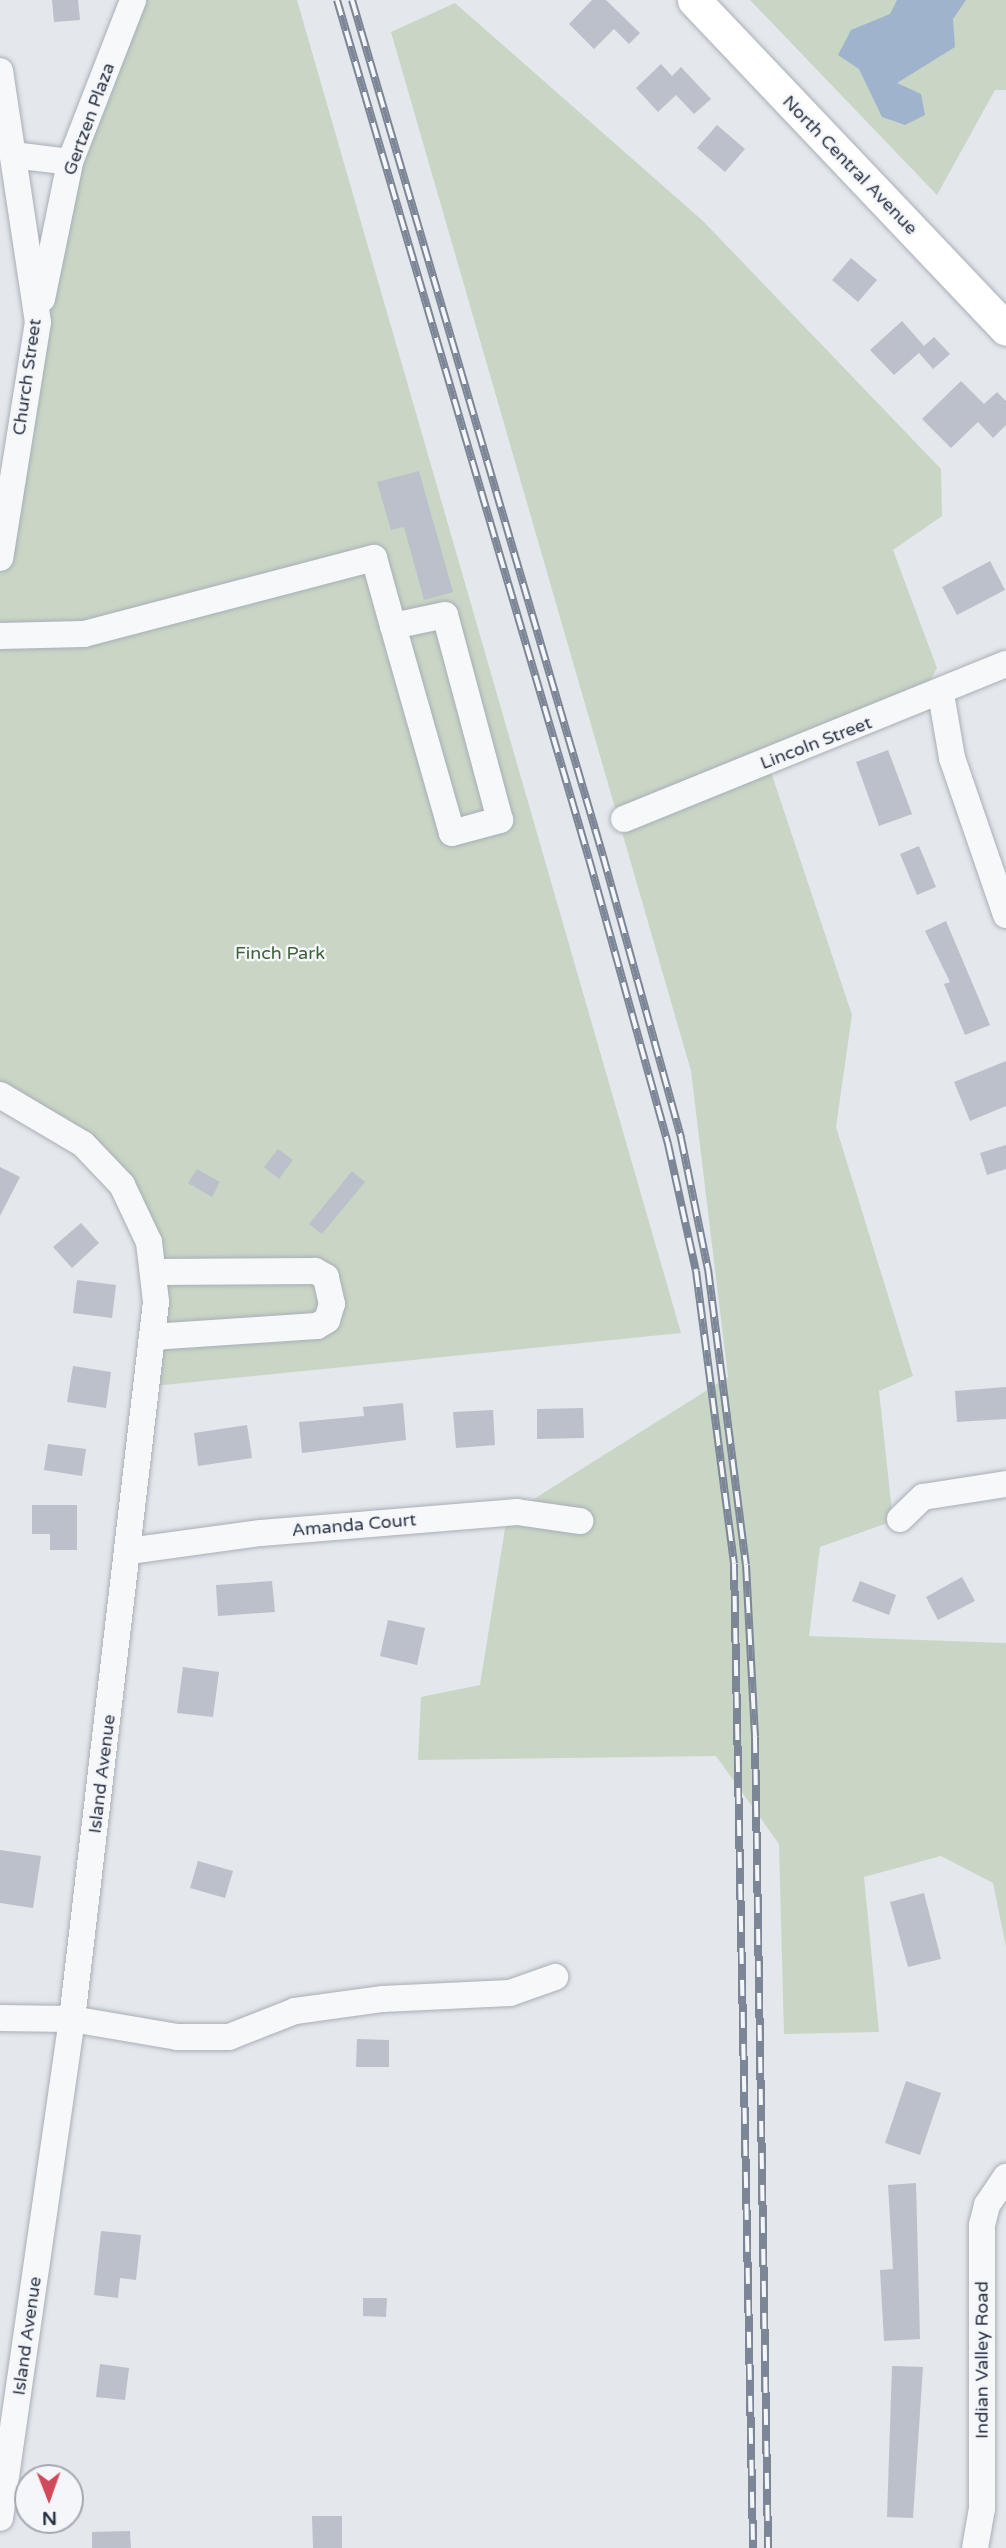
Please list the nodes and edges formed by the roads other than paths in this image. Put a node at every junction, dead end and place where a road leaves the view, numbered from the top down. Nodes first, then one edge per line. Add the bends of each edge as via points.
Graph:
1 (133, 0) edge
2 (694, 0) edge
3 (0, 71) edge
4 (13, 155) junction
5 (70, 162) junction
6 (38, 322) junction
7 (1006, 330) edge
8 (0, 558) edge
9 (393, 626) junction
10 (0, 636) edge
11 (1006, 664) edge
12 (941, 694) junction
13 (624, 819) dead end
14 (1006, 915) edge
15 (0, 1095) edge
16 (154, 1272) junction
17 (152, 1337) junction
18 (1006, 1484) edge
19 (900, 1519) dead end
20 (580, 1521) dead end
21 (129, 1551) junction
22 (555, 1976) dead end
23 (0, 2018) edge
24 (72, 2019) junction
25 (1006, 2178) edge
26 (11, 2371) edge
27 (0, 2518) edge
28 (975, 2548) edge

1 - 5 street, Gertzen Plaza
2 - 7 main road, North Central Avenue
3 - 4 street, Church Street
4 - 5 street
4 - 6 street, Church Street
5 - 6 street, Gertzen Plaza
6 - 8 street, Church Street
9 - 9 street via 452,833 500,820 445,615
9 - 10 street via 374,558 84,634
11 - 12 street, Lincoln Street
12 - 13 street, Lincoln Street
12 - 14 street via 952,758
15 - 16 street, Island Avenue via 59,1128 103,1162 137,1211
16 - 17 street, Island Avenue
16 - 17 street via 315,1271 326,1278 332,1304 327,1320 317,1326
17 - 21 street, Island Avenue
18 - 19 street via 923,1497
20 - 21 street, Amanda Court via 517,1512 261,1534
21 - 24 street, Island Avenue
22 - 24 street via 510,1993 383,1999 295,2011 229,2038 177,2037
23 - 24 street
24 - 26 street, Island Avenue
25 - 28 street, Indian Valley Road via 987,2206 982,2225 982,2509
26 - 27 street, Island Avenue

